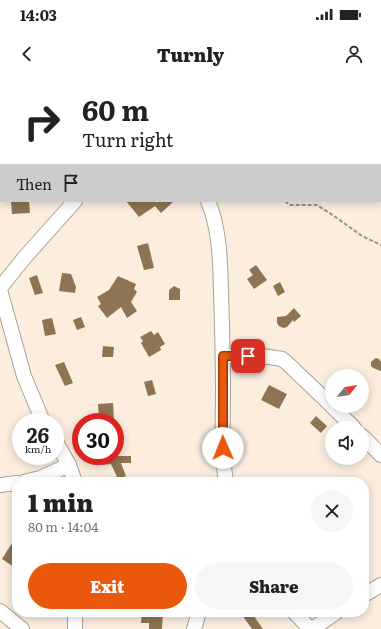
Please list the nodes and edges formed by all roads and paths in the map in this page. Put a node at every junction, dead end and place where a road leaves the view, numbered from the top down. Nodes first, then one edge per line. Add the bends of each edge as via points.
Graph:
1 (74, 202) edge
2 (208, 202) edge
3 (286, 202) edge
4 (381, 245) edge
5 (0, 289) edge
6 (223, 356) junction
7 (325, 399) edge
8 (38, 413) edge
9 (339, 413) edge
10 (347, 421) edge
11 (369, 443) edge
12 (381, 455) edge
13 (64, 456) edge
14 (69, 465) junction
15 (42, 477) edge
16 (73, 477) edge
17 (225, 477) edge
18 (12, 484) edge
19 (0, 485) edge
20 (381, 584) edge
21 (369, 592) edge
22 (0, 611) edge
23 (74, 617) edge
24 (198, 617) edge
25 (299, 617) edge
26 (329, 617) edge
27 (22, 629) edge
28 (75, 629) edge
29 (194, 629) edge
30 (311, 629) edge

1 - 5 street
2 - 6 street via 218,240
3 - 4 path via 290,205 317,205 362,236
5 - 8 street via 24,376
6 - 7 street via 282,359
6 - 17 street
9 - 10 street
11 - 12 street
13 - 14 street
14 - 15 street
14 - 16 street
18 - 19 street
20 - 21 street
22 - 27 street
23 - 28 street
24 - 29 street
25 - 30 street
26 - 30 street

